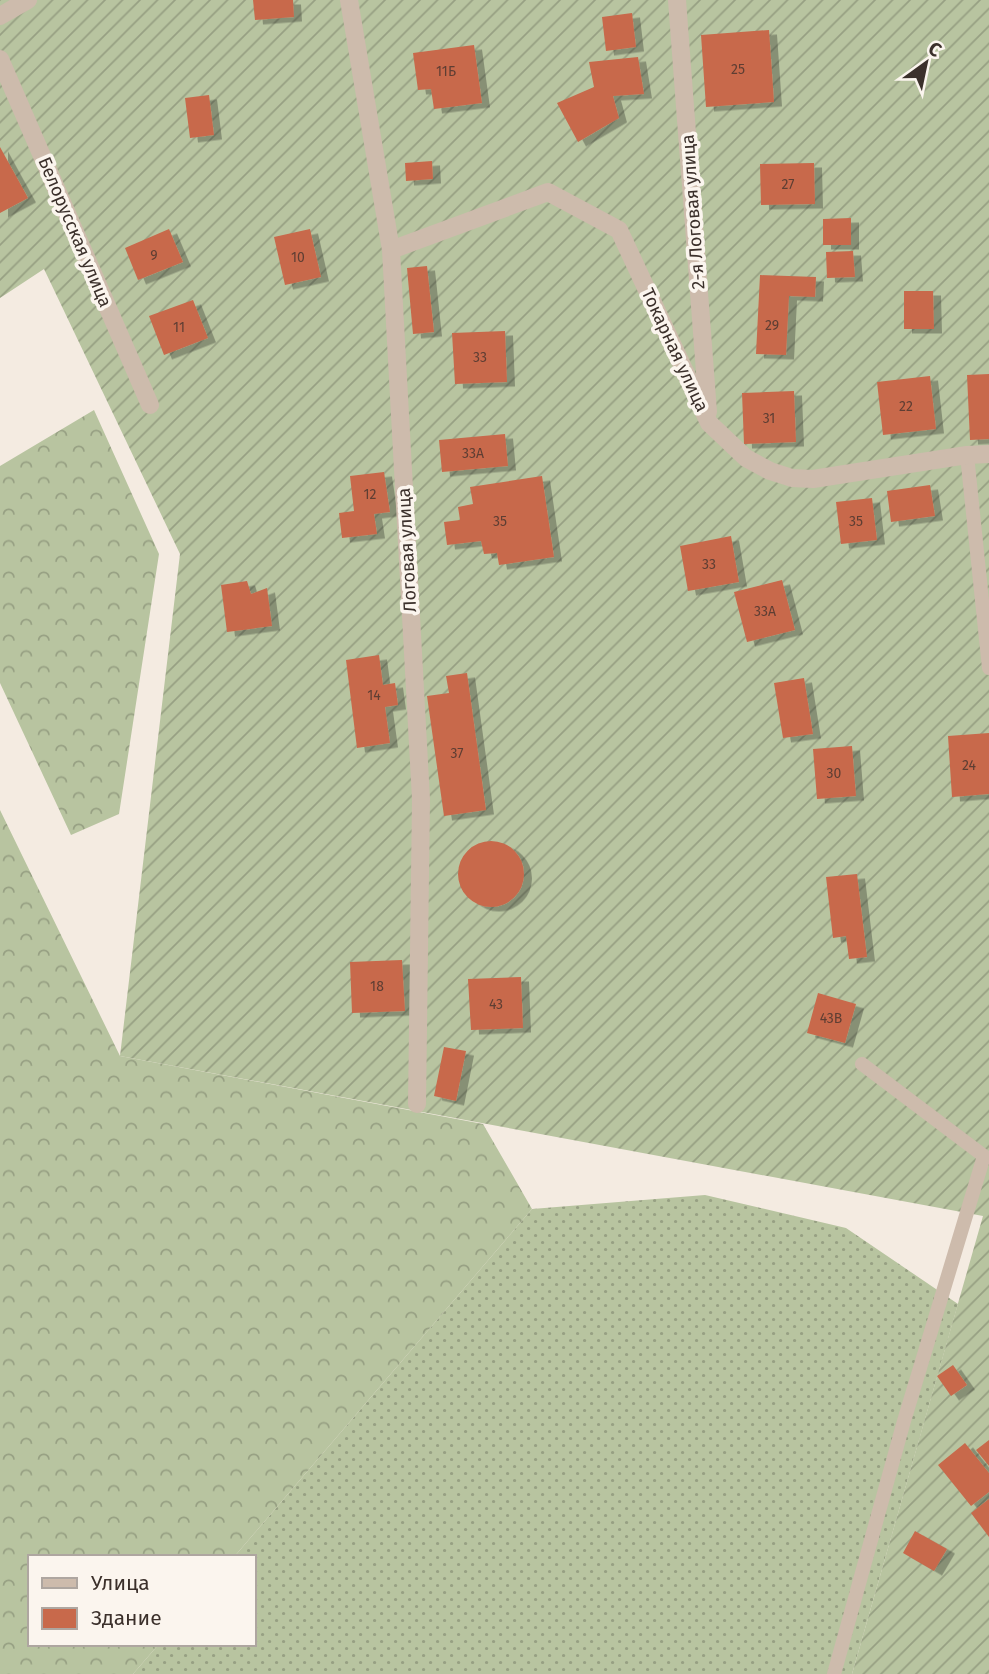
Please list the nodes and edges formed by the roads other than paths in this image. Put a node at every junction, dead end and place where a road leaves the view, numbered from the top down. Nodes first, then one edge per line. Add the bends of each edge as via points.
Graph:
1 (29, 0) edge
2 (349, 0) edge
3 (677, 0) edge
4 (0, 16) edge
5 (0, 59) edge
6 (391, 250) junction
7 (150, 405) dead end
8 (709, 423) junction
9 (989, 454) edge
10 (967, 455) junction
11 (989, 668) edge
12 (862, 1064) dead end
13 (417, 1104) dead end
14 (835, 1674) edge

1 - 4 street
2 - 6 street, Логовая улица
3 - 8 street, 2-я Логовая улица
5 - 7 street, Белорусская улица
6 - 8 street, Токарная улица via 548,192 619,230
6 - 13 street, Логовая улица via 421,799
8 - 10 street, Токарная улица via 746,458 792,478 813,479
9 - 10 street, Токарная улица
10 - 11 lane
12 - 14 lane via 984,1156 904,1420

